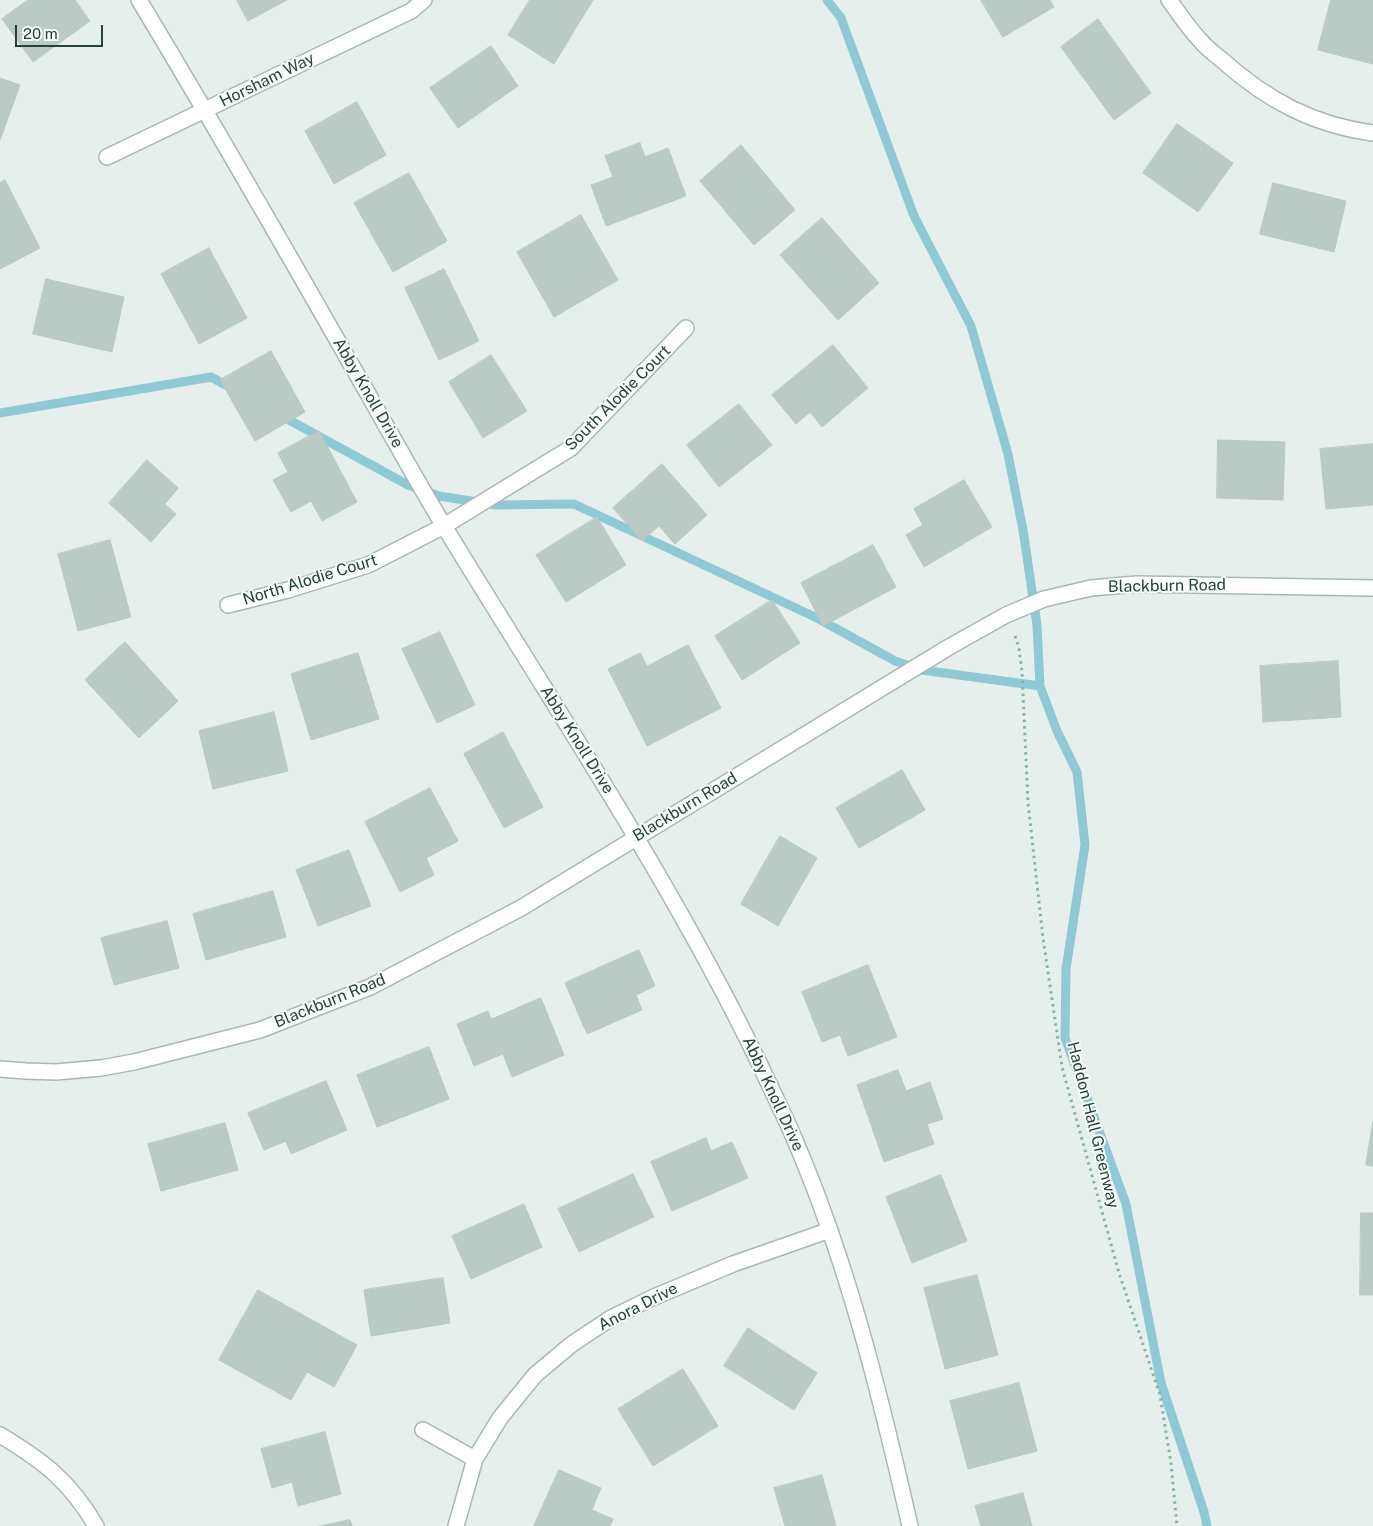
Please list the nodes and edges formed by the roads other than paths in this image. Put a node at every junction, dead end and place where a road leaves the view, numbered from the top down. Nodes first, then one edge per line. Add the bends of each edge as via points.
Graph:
1 (139, 0) edge
2 (424, 0) edge
3 (1169, 0) edge
4 (206, 110) junction
5 (1373, 133) edge
6 (107, 157) dead end
7 (686, 328) dead end
8 (444, 526) junction
9 (1373, 588) edge
10 (228, 605) dead end
11 (636, 836) junction
12 (0, 1068) edge
13 (830, 1230) junction
14 (423, 1430) dead end
15 (0, 1435) edge
16 (475, 1460) junction
17 (96, 1526) edge
18 (456, 1526) edge
19 (910, 1526) edge

1 - 4 street, Abby Knoll Drive
2 - 4 street, Horsham Way via 411,11
3 - 5 street via 1200,40 1259,91 1324,123
4 - 6 street, Horsham Way
4 - 8 street, Abby Knoll Drive
7 - 8 street, South Alodie Court via 571,448
8 - 10 street, North Alodie Court via 368,565
8 - 11 street, Abby Knoll Drive
9 - 11 street, Blackburn Road via 1136,584 1091,588 1044,599 1006,615 949,647
11 - 12 street, Blackburn Road via 521,908 370,988 260,1030 101,1068 56,1072
11 - 13 street, Abby Knoll Drive via 739,1023 793,1134
13 - 16 street, Anora Drive via 733,1264 611,1318 572,1344 535,1375 500,1418
13 - 19 street, Abby Knoll Drive via 858,1313
14 - 16 street
15 - 17 street via 51,1469 84,1506
16 - 18 street, Anora Drive

